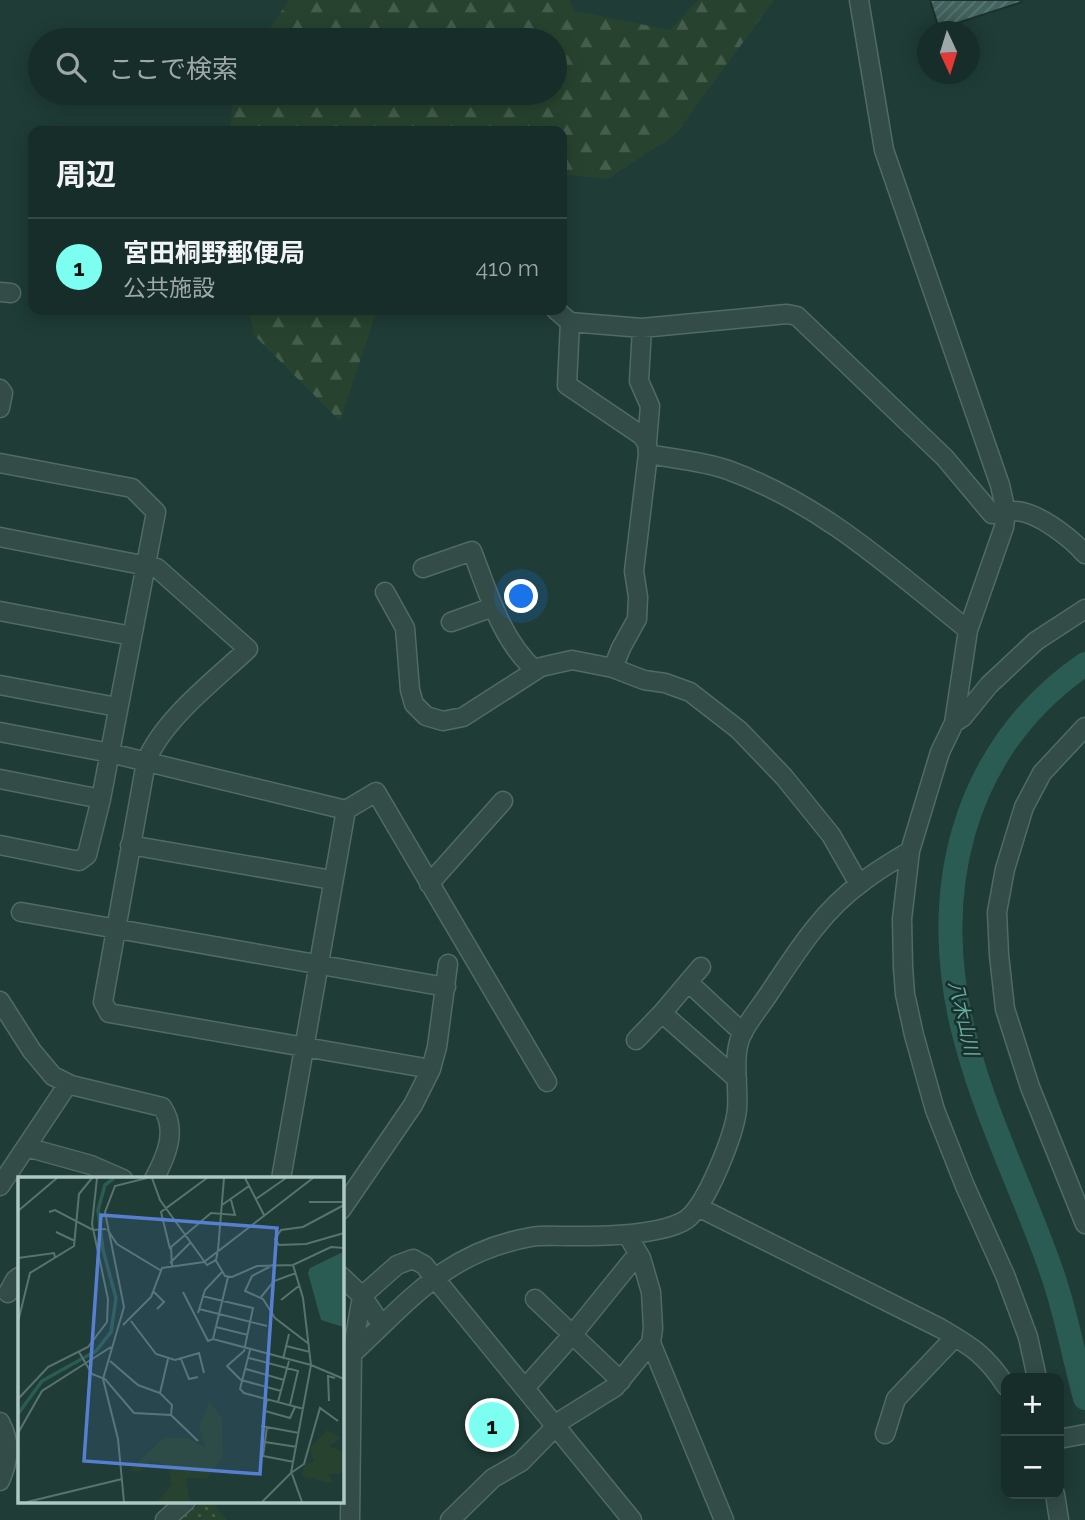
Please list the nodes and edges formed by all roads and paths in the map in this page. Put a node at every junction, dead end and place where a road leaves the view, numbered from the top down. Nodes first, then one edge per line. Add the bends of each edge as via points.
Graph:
1 (859, 0) edge
2 (562, 315) edge
3 (570, 322) junction
4 (642, 328) junction
5 (0, 389) edge
6 (0, 408) edge
7 (648, 449) junction
8 (0, 463) edge
9 (1006, 512) junction
10 (0, 537) edge
11 (1085, 554) edge
12 (146, 565) junction
13 (423, 568) dead end
14 (384, 592) dead end
15 (493, 607) junction
16 (1085, 609) edge
17 (0, 611) edge
18 (451, 622) dead end
19 (968, 630) junction
20 (132, 636) junction
21 (613, 668) junction
22 (535, 670) junction
23 (0, 685) edge
24 (117, 707) junction
25 (954, 723) junction
26 (1085, 727) edge
27 (0, 732) edge
28 (110, 753) junction
29 (146, 762) junction
30 (0, 779) edge
31 (100, 799) junction
32 (503, 801) dead end
33 (345, 810) junction
34 (0, 845) edge
35 (130, 845) junction
36 (910, 851) junction
37 (332, 880) junction
38 (429, 884) junction
39 (859, 884) junction
40 (21, 912) dead end
41 (116, 929) junction
42 (320, 964) junction
43 (448, 964) dead end
44 (701, 967) dead end
45 (688, 982) junction
46 (446, 988) junction
47 (0, 1001) edge
48 (662, 1013) junction
49 (743, 1033) junction
50 (636, 1040) dead end
51 (304, 1048) junction
52 (431, 1069) junction
53 (737, 1079) junction
54 (547, 1082) dead end
55 (68, 1084) junction
56 (26, 1147) junction
57 (118, 1177) edge
58 (155, 1177) edge
59 (281, 1177) edge
60 (0, 1186) edge
61 (343, 1207) edge
62 (698, 1207) junction
63 (1085, 1224) edge
64 (628, 1236) junction
65 (641, 1258) junction
66 (18, 1278) edge
67 (343, 1278) edge
68 (433, 1278) junction
69 (9, 1293) edge
70 (362, 1296) junction
71 (536, 1299) dead end
72 (381, 1324) junction
73 (573, 1334) junction
74 (955, 1337) junction
75 (651, 1343) junction
76 (347, 1359) edge
77 (1036, 1373) edge
78 (1001, 1378) edge
79 (621, 1381) junction
80 (525, 1388) junction
81 (0, 1422) edge
82 (555, 1426) junction
83 (885, 1434) dead end
84 (1085, 1434) edge
85 (1064, 1438) edge
86 (0, 1481) edge
87 (1056, 1499) edge
88 (185, 1502) edge
89 (165, 1520) edge
90 (350, 1520) edge
91 (450, 1520) edge
92 (632, 1520) edge
93 (724, 1520) edge
94 (1059, 1520) edge

1 - 9 street via 884,150
2 - 3 street
3 - 4 street
3 - 7 street via 567,386 641,435
4 - 7 street via 639,381 650,406
4 - 9 street via 797,316 945,458 992,514
5 - 6 street
7 - 19 street via 725,469 784,493 843,530
7 - 21 street via 634,571 637,619
8 - 12 street via 132,488 156,512
9 - 11 street via 1033,515
9 - 19 street
10 - 12 street
12 - 20 street
12 - 29 street via 157,568 248,649 170,723
13 - 15 street via 472,551
14 - 22 street via 405,628 410,690 414,704 426,716 443,721 463,717
15 - 18 street
15 - 22 street via 522,659
16 - 25 street via 1035,640
17 - 20 street
19 - 25 street
20 - 24 street
21 - 22 street via 572,660
21 - 39 street via 690,692 739,730 831,835
23 - 24 street
24 - 28 street
25 - 36 street via 940,752
26 - 63 street via 1042,773 1024,807 997,912 1005,1009 1030,1087
27 - 28 street
28 - 29 street
28 - 31 street
29 - 33 street
29 - 35 street
30 - 31 street
31 - 34 street via 87,855 79,861
32 - 38 street
33 - 37 street
33 - 38 street via 376,792
35 - 37 street
35 - 41 street
36 - 39 street
36 - 77 street via 901,919 905,994 914,1035 935,1110 1028,1337
37 - 42 street
38 - 54 street
39 - 49 street via 796,952
40 - 41 street
41 - 42 street
41 - 51 street via 103,1002 110,1013
42 - 46 street
42 - 51 street
43 - 46 street
44 - 45 street
45 - 48 street
45 - 49 street
46 - 52 street
47 - 55 street via 32,1051 53,1076
48 - 50 street
48 - 53 street
49 - 53 street
51 - 52 street
51 - 59 street
52 - 61 street via 413,1105
53 - 62 street via 731,1137
55 - 56 street
55 - 58 street via 162,1107 170,1129 166,1156
56 - 57 street
56 - 60 street
62 - 64 street via 677,1224
62 - 74 street
64 - 65 street
64 - 68 street via 533,1236 466,1258
65 - 73 street via 632,1261
65 - 75 street via 651,1292
66 - 69 street
67 - 70 street
68 - 70 street via 413,1259 397,1265
68 - 72 street
68 - 80 street
70 - 72 street
70 - 76 street
71 - 73 street
72 - 76 street
73 - 79 street
73 - 80 street
74 - 78 street via 992,1363
74 - 83 street via 896,1399
75 - 79 street
75 - 93 street
76 - 90 street
79 - 82 street
80 - 82 street
81 - 86 street via 9,1446
82 - 91 street via 521,1462 493,1479
82 - 92 street
84 - 85 street
87 - 94 street
88 - 89 street

